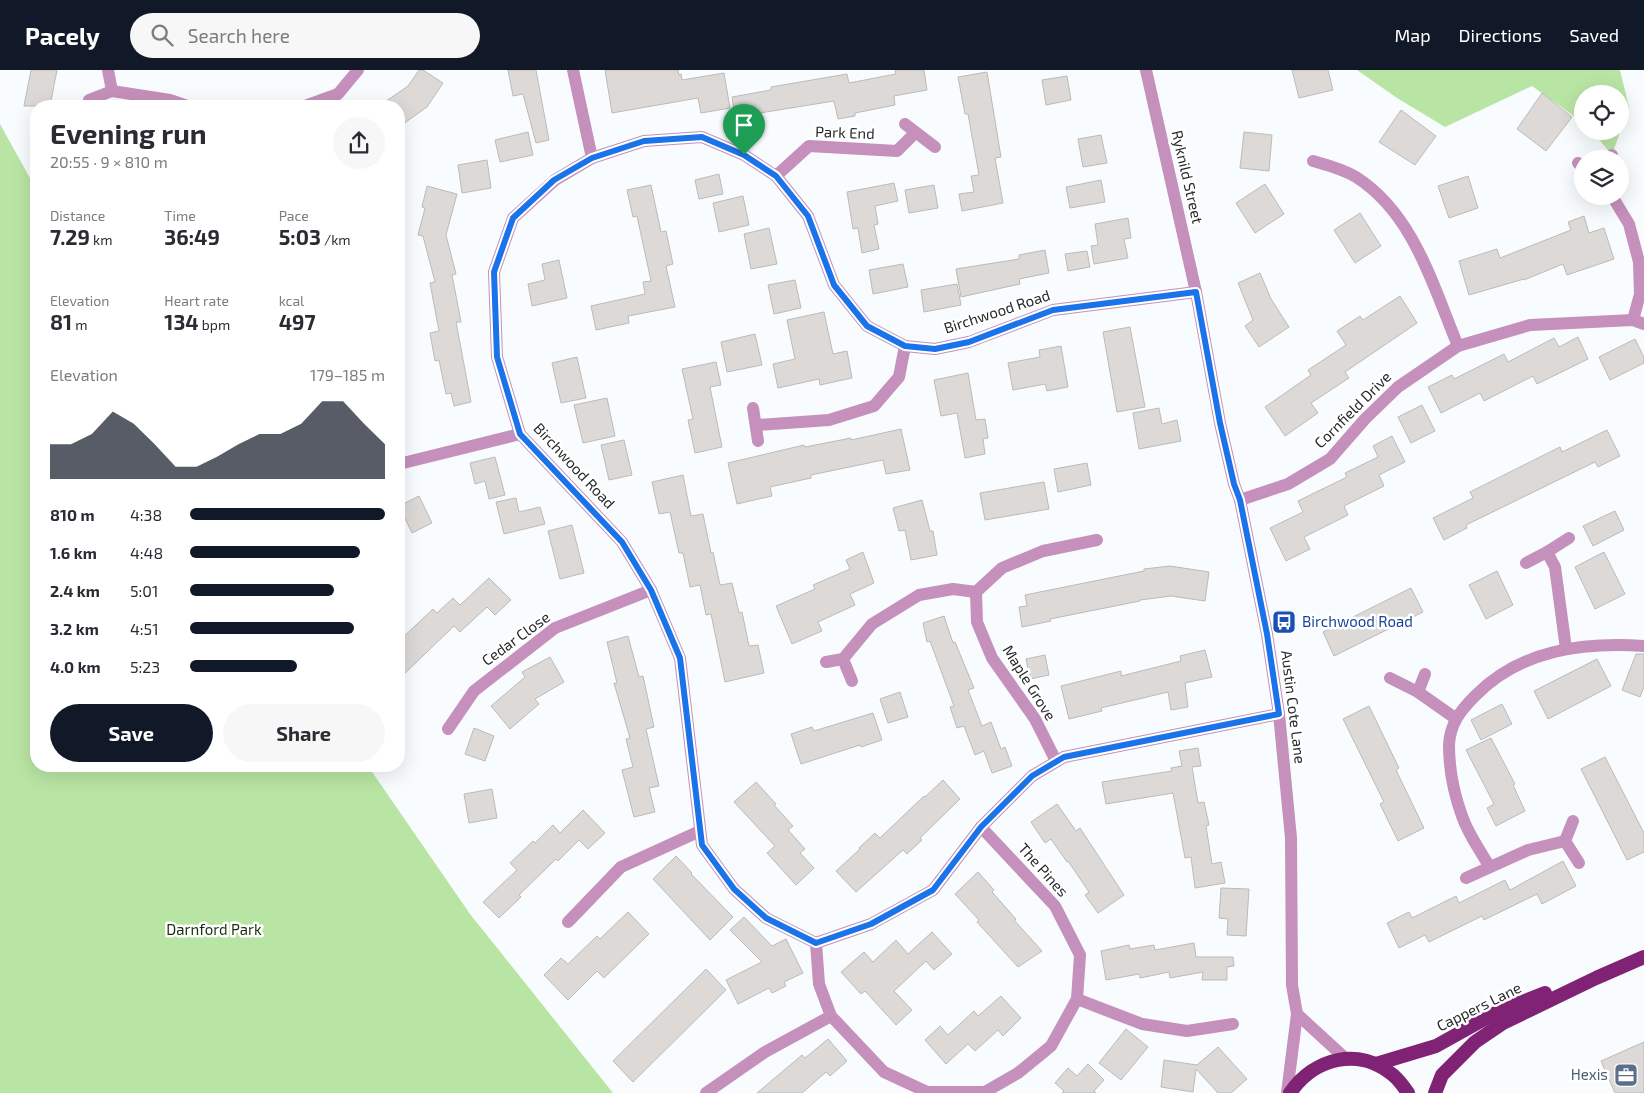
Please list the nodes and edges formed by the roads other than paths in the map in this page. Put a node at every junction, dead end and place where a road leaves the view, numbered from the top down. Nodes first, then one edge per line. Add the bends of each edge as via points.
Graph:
1 (108, 70) edge
2 (358, 70) edge
3 (573, 70) edge
4 (1146, 70) edge
5 (112, 91) junction
6 (89, 100) dead end
7 (170, 100) edge
8 (322, 100) edge
9 (905, 124) dead end
10 (915, 133) junction
11 (935, 147) dead end
12 (1338, 154) dead end
13 (592, 158) junction
14 (1313, 161) dead end
15 (1333, 166) junction
16 (776, 176) junction
17 (1617, 205) edge
18 (1196, 292) junction
19 (1638, 322) edge
20 (905, 346) junction
21 (1458, 346) junction
22 (754, 408) dead end
23 (757, 425) junction
24 (520, 434) junction
25 (758, 441) dead end
26 (405, 463) edge
27 (1240, 500) junction
28 (1569, 538) dead end
29 (1097, 540) dead end
30 (1548, 552) junction
31 (1526, 563) dead end
32 (651, 590) junction
33 (976, 592) junction
34 (1644, 646) edge
35 (1566, 648) junction
36 (843, 659) junction
37 (826, 662) dead end
38 (1425, 674) dead end
39 (1390, 678) dead end
40 (852, 681) dead end
41 (1418, 692) junction
42 (1279, 714) junction
43 (1455, 718) junction
44 (448, 729) dead end
45 (1056, 761) junction
46 (1573, 821) dead end
47 (981, 827) junction
48 (700, 831) junction
49 (1565, 841) junction
50 (1579, 862) dead end
51 (1489, 866) junction
52 (1466, 878) dead end
53 (568, 922) dead end
54 (816, 943) junction
55 (1644, 957) edge
56 (1596, 978) junction
57 (1077, 999) junction
58 (1297, 1014) junction
59 (831, 1016) junction
60 (1233, 1024) dead end
61 (1345, 1058) junction
62 (1376, 1064) junction
63 (985, 1092) edge
64 (706, 1093) edge
65 (1289, 1093) edge
66 (1408, 1093) edge
67 (1434, 1093) edge

1 - 5 street
2 - 8 street via 338,94
3 - 13 street
4 - 18 street, Ryknild Street
5 - 6 street
5 - 7 street
9 - 10 street
10 - 11 street
10 - 16 street, Park End via 897,151 809,146
12 - 15 street
13 - 16 street, Birchwood Road via 644,141 702,137 744,155
13 - 24 street, Birchwood Road via 554,180 513,218 494,272 497,357
14 - 15 street
15 - 21 street via 1356,177 1401,220 1418,251
16 - 20 street, Birchwood Road via 808,216 834,285 867,326
17 - 19 street, Cornfield Drive via 1629,224 1639,262
18 - 20 street, Birchwood Road via 1053,310 969,342 935,349
18 - 27 street, Austin Cote Lane via 1220,423
19 - 21 street, Cornfield Drive via 1530,325
20 - 23 street via 899,377 874,406 829,420
21 - 27 street, Cornfield Drive via 1398,387 1330,458 1288,484
22 - 23 street
23 - 25 street
24 - 26 street
24 - 32 street, Birchwood Road via 622,542
27 - 42 street, Austin Cote Lane via 1267,634
28 - 30 street
29 - 33 street via 1043,551 1002,568
30 - 31 street
30 - 35 street via 1555,567
32 - 44 street, Cedar Close via 555,628 474,691
32 - 48 street, Birchwood Road via 680,658
33 - 36 street via 953,589 919,595 872,624
33 - 45 street, Maple Grove via 977,622 992,658 1035,719
34 - 35 street via 1610,644
35 - 43 street via 1524,661 1489,681
36 - 37 street
36 - 40 street
38 - 41 street
39 - 41 street
41 - 43 street
42 - 45 street
42 - 58 street, Austin Cote Lane via 1291,838 1292,985
43 - 51 street via 1449,744 1452,780 1462,818
45 - 47 street via 1032,776
46 - 49 street
47 - 54 street via 933,890 871,924
47 - 57 street, The Pines via 1055,906 1080,955
48 - 53 street via 621,867
48 - 54 street, Birchwood Road via 702,845 734,889 766,918
49 - 50 street
49 - 51 street via 1528,850
51 - 52 street
54 - 59 street, The Pines via 819,984
55 - 56 highway, Cappers Lane
56 - 62 highway, Cappers Lane via 1562,987 1499,1012 1436,1046
56 - 67 highway, Cappers Lane via 1503,1023 1475,1042 1442,1075
57 - 60 street via 1151,1026 1187,1031
57 - 63 street, The Pines via 1051,1046 1018,1074
58 - 61 street
58 - 65 street, Austin Cote Lane
59 - 63 street, The Pines via 884,1072 926,1092
59 - 64 street via 765,1052
61 - 62 highway
61 - 65 highway via 1311,1070
62 - 66 highway via 1394,1075

